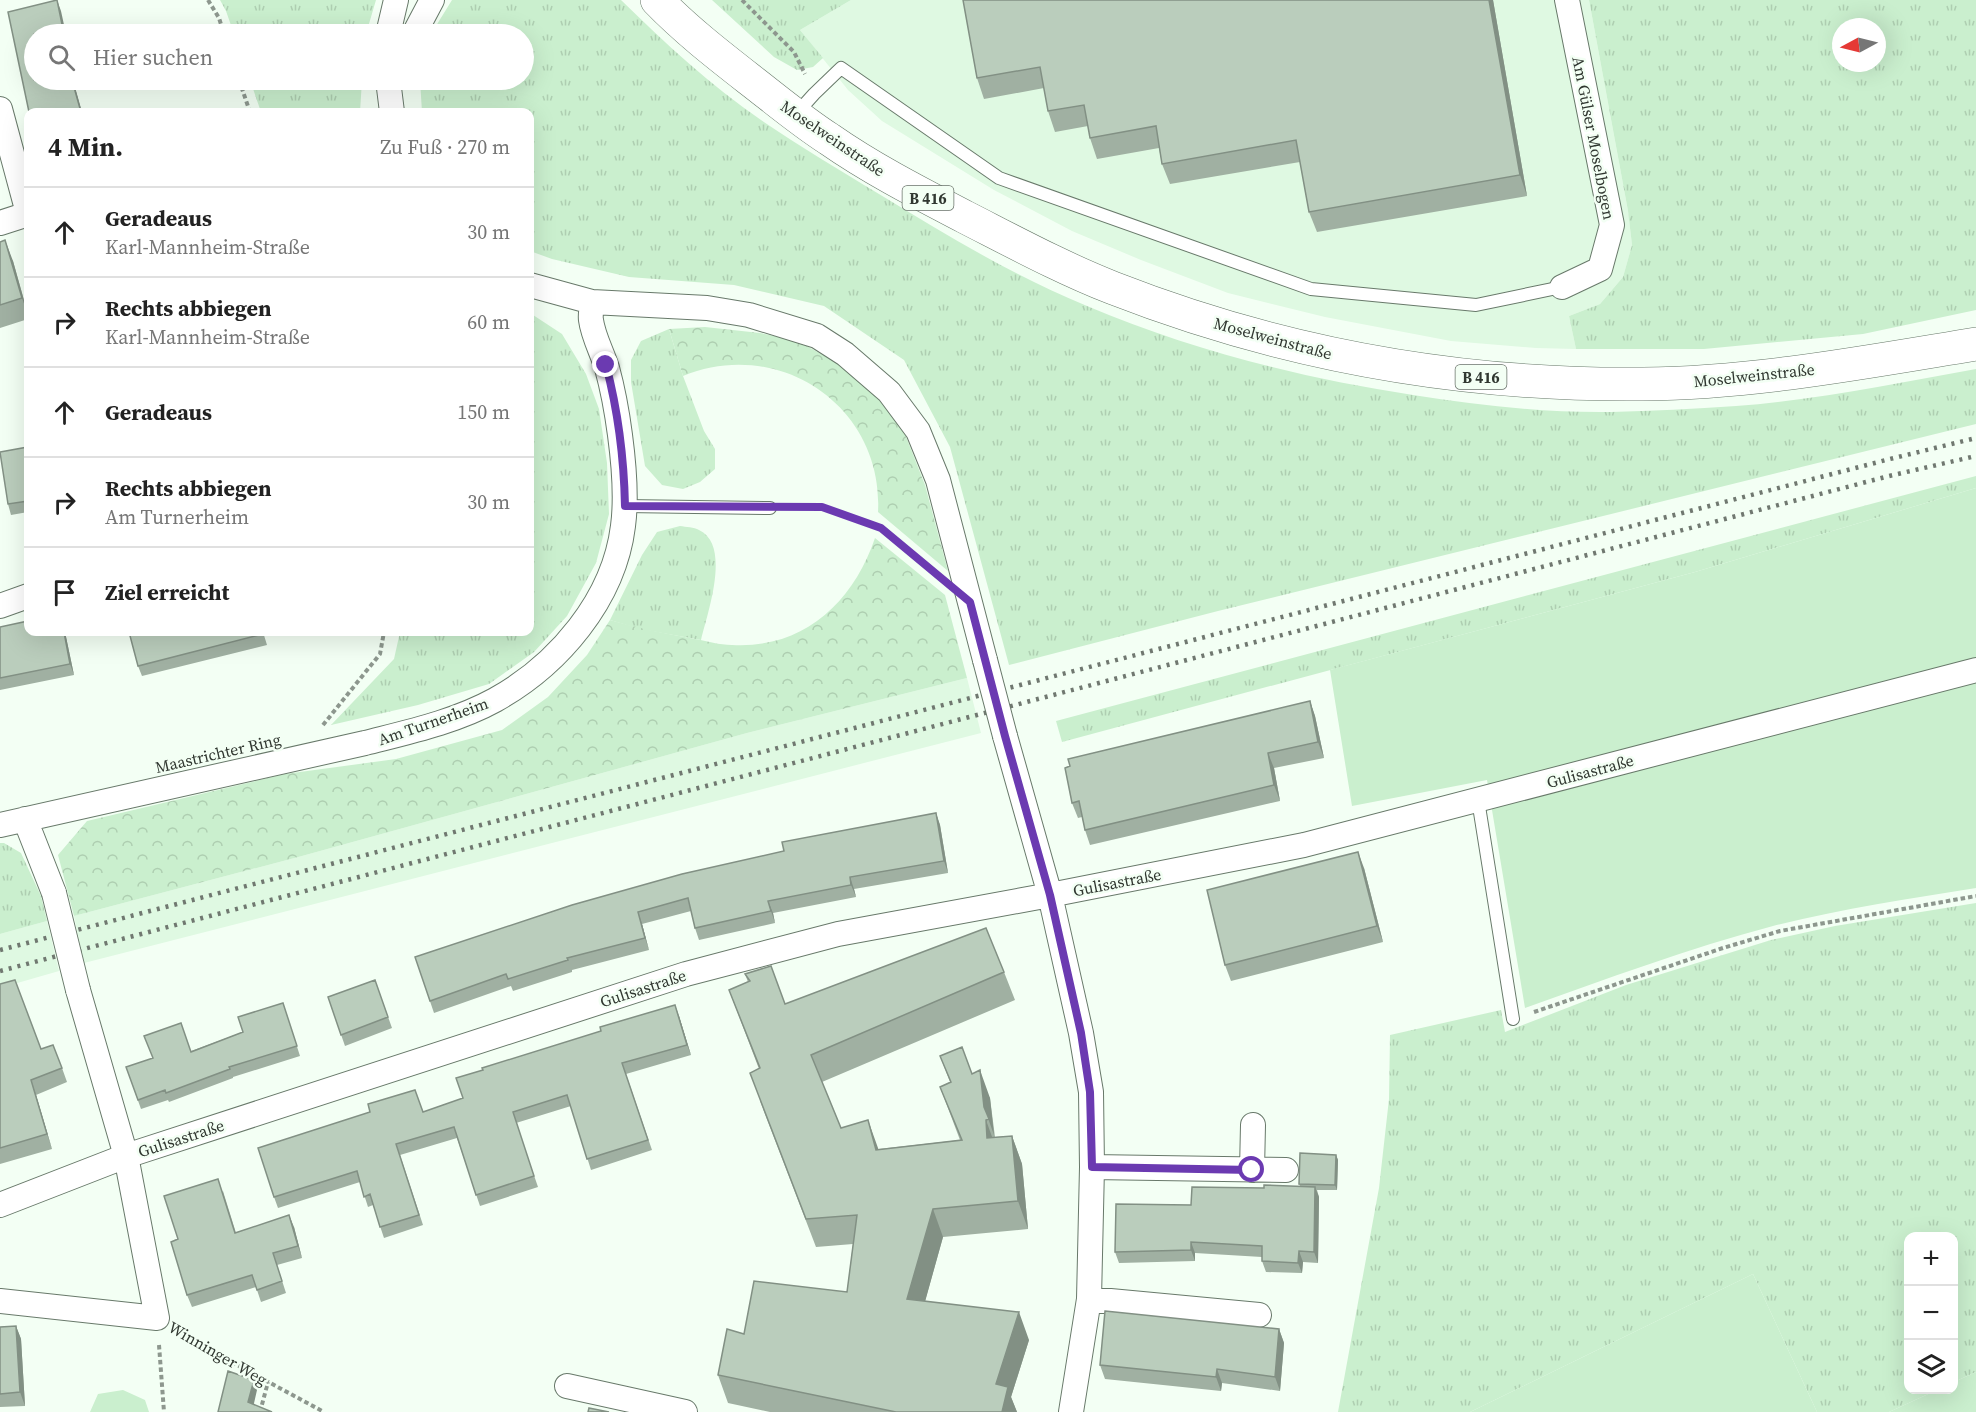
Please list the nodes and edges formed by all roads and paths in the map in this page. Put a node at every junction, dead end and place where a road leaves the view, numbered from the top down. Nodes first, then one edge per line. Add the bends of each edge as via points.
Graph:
1 (208, 0) edge
2 (396, 0) edge
3 (432, 0) edge
4 (657, 0) edge
5 (742, 0) edge
6 (1567, 0) edge
7 (221, 24) edge
8 (390, 24) edge
9 (419, 24) edge
10 (242, 90) edge
11 (389, 90) edge
12 (400, 90) edge
13 (805, 105) junction
14 (249, 108) edge
15 (392, 108) edge
16 (398, 108) edge
17 (0, 109) edge
18 (24, 198) edge
19 (24, 214) edge
20 (0, 223) edge
21 (534, 286) edge
22 (1562, 287) joint
23 (592, 302) junction
24 (1976, 344) edge
25 (625, 506) junction
26 (770, 508) joint
27 (24, 597) edge
28 (970, 602) junction
29 (0, 606) edge
30 (383, 636) edge
31 (1976, 669) edge
32 (319, 729) dead end
33 (1478, 800) junction
34 (25, 819) junction
35 (0, 825) edge
36 (1050, 895) junction
37 (1976, 896) edge
38 (1513, 1019) joint
39 (1253, 1125) dead end
40 (126, 1156) junction
41 (1092, 1167) junction
42 (1252, 1170) junction
43 (1286, 1170) dead end
44 (0, 1205) edge
45 (1089, 1299) junction
46 (0, 1300) edge
47 (1259, 1315) dead end
48 (157, 1318) junction
49 (268, 1382) junction
50 (567, 1386) dead end
51 (683, 1407) edge
52 (164, 1412) edge
53 (260, 1412) edge
54 (324, 1412) edge
55 (1071, 1412) edge

1 - 7 path
2 - 8 street
3 - 9 street
4 - 13 main road, Moselweinstraße / B 416 via 700,40
5 - 13 path via 794,52
6 - 22 street, Am Gülser Moselbogen via 1612,225 1600,269
10 - 14 path
11 - 15 street
12 - 16 street
13 - 22 lane via 841,68 999,178 1311,289 1476,305
13 - 24 main road, Moselweinstraße / B 416 via 830,140 916,191 1068,269 1195,317 1345,357 1485,378 1646,384 1763,376
17 - 18 street
19 - 20 street
21 - 23 street
23 - 25 street, Am Turnerheim via 591,320 618,419
23 - 28 street via 707,308 749,315 817,336 845,354 889,392 918,431 938,480
25 - 26 lane
25 - 34 street, Am Turnerheim via 619,549 599,599 565,645 519,686 493,701 441,722 365,743
26 - 28 path via 822,507 881,528
27 - 29 street
28 - 36 street, bridge
30 - 32 path via 380,654
31 - 33 street, Gulisastraße
33 - 36 street, Gulisastraße via 1304,845
33 - 38 lane
34 - 35 street, Am Turnerheim
34 - 40 street, Gulisastraße, bridge via 54,893
36 - 40 street, Gulisastraße via 838,934 686,974
36 - 41 street via 1088,1072
37 - 38 path via 1780,931
39 - 42 street
40 - 44 street, Gulisastraße
40 - 48 street, Gulisastraße
41 - 42 street
41 - 45 street
42 - 43 street
45 - 47 street
45 - 55 street
46 - 48 street, Winninger Weg
48 - 49 path, Winninger Weg
48 - 52 path
49 - 53 path
49 - 54 path, Winninger Weg
50 - 51 street

